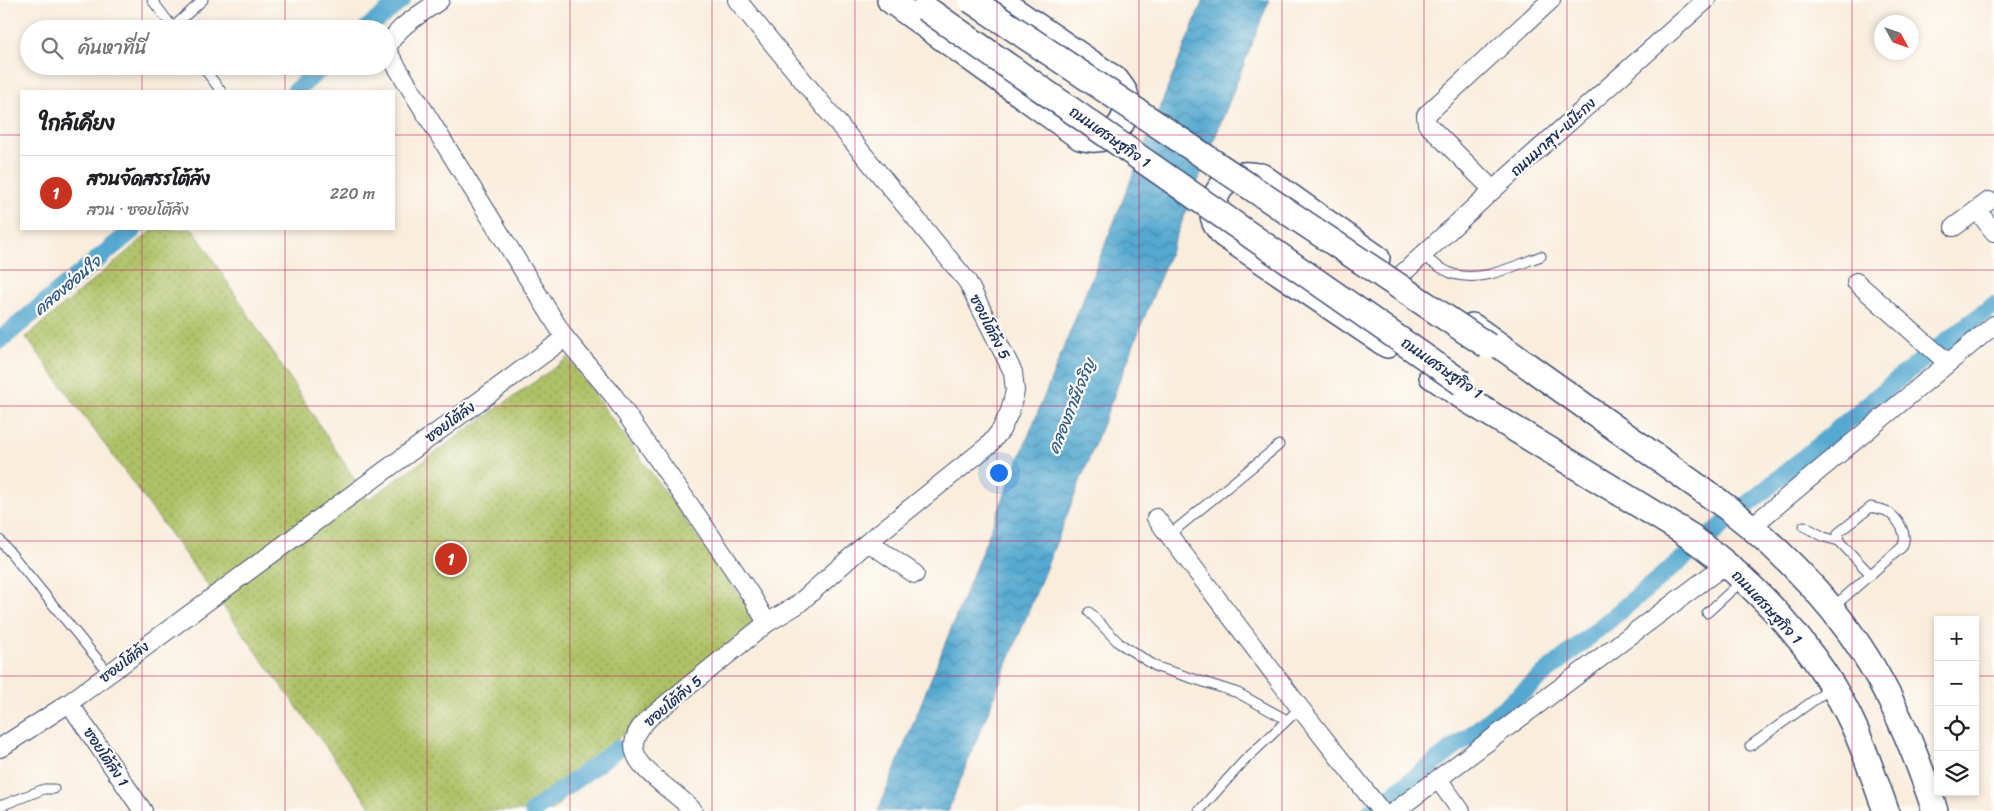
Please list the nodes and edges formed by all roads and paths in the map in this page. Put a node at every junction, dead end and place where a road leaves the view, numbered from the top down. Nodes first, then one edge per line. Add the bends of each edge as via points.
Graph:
1 (152, 0) edge
2 (203, 0) edge
3 (440, 0) edge
4 (737, 0) edge
5 (890, 0) edge
6 (971, 0) edge
7 (999, 0) edge
8 (1551, 0) edge
9 (1706, 0) edge
10 (920, 4) edge
11 (167, 20) edge
12 (182, 20) edge
13 (395, 33) edge
14 (395, 65) edge
15 (209, 75) edge
16 (220, 90) edge
17 (1493, 190) junction
18 (1954, 227) dead end
19 (1994, 232) edge
20 (1422, 256) junction
21 (1541, 256) dead end
22 (1401, 275) junction
23 (1856, 282) dead end
24 (1994, 325) edge
25 (565, 338) junction
26 (1948, 363) junction
27 (1279, 445) dead end
28 (1718, 501) junction
29 (1156, 518) dead end
30 (1804, 526) dead end
31 (1751, 527) junction
32 (1169, 535) junction
33 (1692, 537) junction
34 (0, 540) edge
35 (1839, 540) junction
36 (868, 542) junction
37 (1734, 572) junction
38 (916, 574) dead end
39 (1871, 575) junction
40 (1831, 609) junction
41 (1090, 612) dead end
42 (1707, 613) dead end
43 (767, 623) junction
44 (108, 672) junction
45 (1833, 686) junction
46 (69, 703) junction
47 (1294, 714) junction
48 (1750, 746) dead end
49 (0, 748) edge
50 (1438, 779) junction
51 (54, 789) dead end
52 (0, 805) edge
53 (143, 811) edge
54 (693, 811) edge
55 (1199, 811) edge
56 (1381, 811) edge
57 (1395, 811) edge
58 (1461, 811) edge
59 (1886, 811) edge
60 (1935, 811) edge

1 - 11 lane
2 - 12 lane
3 - 13 street
4 - 36 street, ซอยโต้ล้ง 5 via 967,281 1013,372 1015,391 1010,411 989,445
5 - 7 main road via 1080,137 1095,140 1112,134 1126,116 1127,103 1125,92 1116,80
6 - 28 main road, bridge
8 - 17 street via 1426,115 1427,124
9 - 17 street, ถนนมาสุข-แป๊ะกง
10 - 33 main road, ถนนเศรษฐกิจ 1, bridge via 1462,383
14 - 25 street
15 - 16 lane
17 - 20 street, ถนนมาสุข-แป๊ะกง
18 - 19 street via 1983,206
20 - 21 lane via 1453,274 1470,276 1496,272
20 - 22 street, ถนนมาสุข-แป๊ะกง
22 - 28 main road
22 - 33 main road via 1261,176 1244,174 1235,177 1225,183 1214,200 1215,223 1224,235 1466,399
23 - 26 street
24 - 26 street
25 - 43 street via 613,395
25 - 44 street, ซอยโต้ล้ง
26 - 31 street
27 - 32 lane
28 - 31 main road
29 - 32 street
30 - 35 lane via 1824,537
31 - 40 main road
32 - 47 street
33 - 37 main road, ถนนเศรษฐกิจ 1
34 - 44 lane
35 - 39 lane
35 - 39 lane via 1838,533 1872,507 1887,512 1898,521 1906,541
36 - 38 street
36 - 43 street, ซอยโต้ล้ง 5 via 797,605
37 - 42 lane
37 - 45 main road, ถนนเศรษฐกิจ 1 via 1787,624
37 - 50 street
39 - 40 lane
40 - 60 main road via 1865,655 1893,707
41 - 47 lane via 1118,643 1157,667
43 - 54 street, ซอยโต้ล้ง 5 via 650,717 634,740 634,750 648,773
44 - 46 street, ซอยโต้ล้ง
45 - 48 lane
45 - 59 main road, ถนนเศรษฐกิจ 1 via 1855,729
46 - 49 street, ซอยโต้ล้ง
46 - 53 street, ซอยโต้ล้ง 1
47 - 55 lane via 1243,762
47 - 56 street
50 - 57 street
50 - 58 street
51 - 52 lane via 44,789

